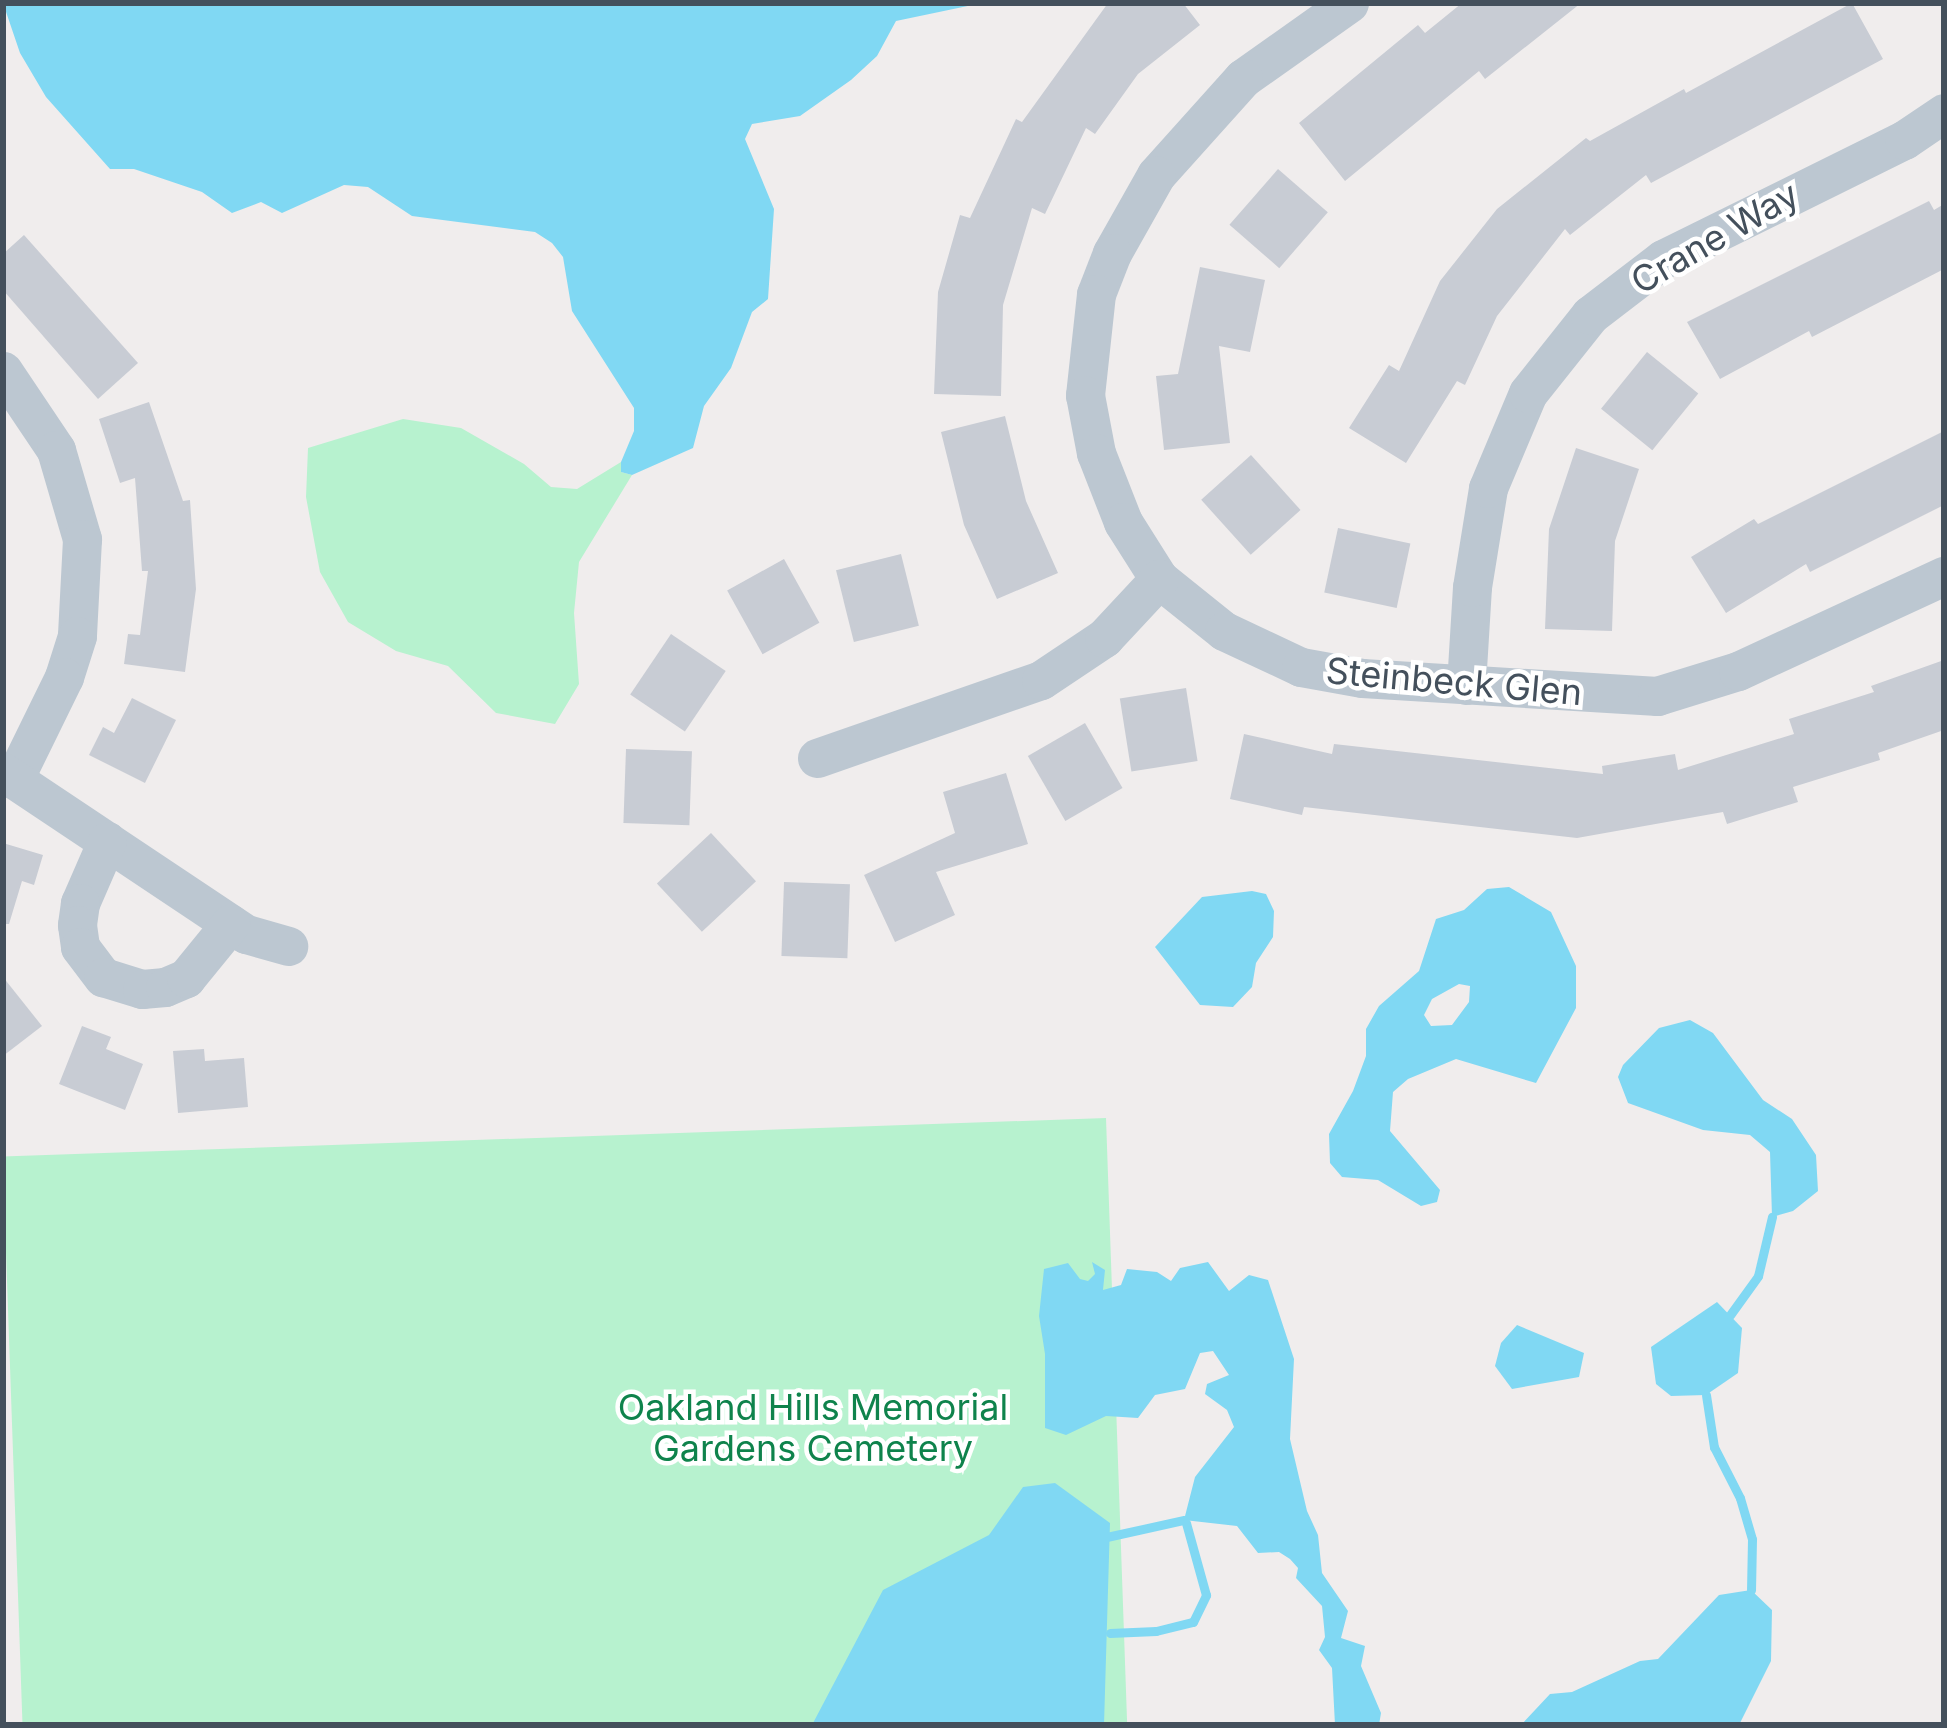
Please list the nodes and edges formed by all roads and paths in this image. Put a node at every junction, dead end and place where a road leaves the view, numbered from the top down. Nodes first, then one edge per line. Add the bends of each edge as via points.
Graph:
1 (1349, 3) edge
2 (1944, 113) edge
3 (3, 371) edge
4 (1944, 576) edge
5 (1160, 579) junction
6 (1466, 685) junction
7 (817, 758) dead end
8 (8, 776) edge
9 (107, 841) junction
10 (230, 924) junction
11 (288, 946) dead end

1 - 5 street, Steinbeck Glen via 1243,78 1156,176 1096,294 1085,395 1096,453 1123,522
2 - 6 street, Crane Way via 1663,259 1590,315 1528,393 1488,488
3 - 8 street via 56,450 82,539 77,636 64,677
4 - 6 street, Steinbeck Glen via 1738,671 1657,696
5 - 6 street, Steinbeck Glen via 1224,631 1301,668
5 - 7 street via 1105,638 1042,680
8 - 9 street
9 - 10 street
9 - 10 street via 77,925 80,947 103,976 165,987 185,977
10 - 11 street

